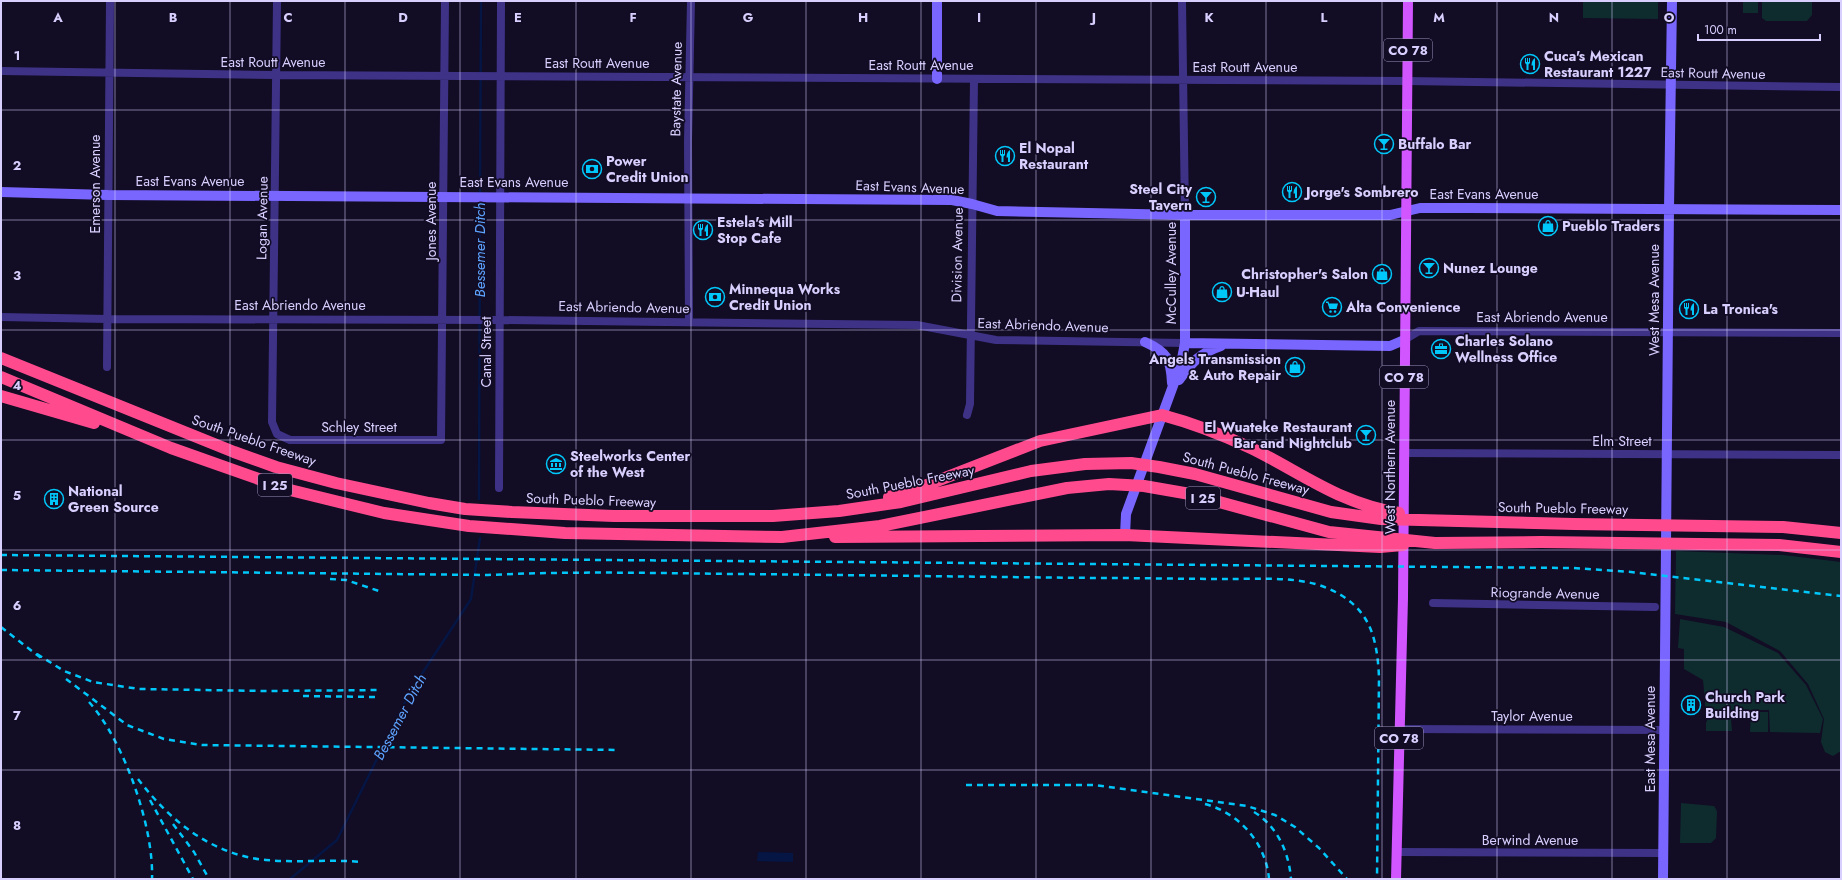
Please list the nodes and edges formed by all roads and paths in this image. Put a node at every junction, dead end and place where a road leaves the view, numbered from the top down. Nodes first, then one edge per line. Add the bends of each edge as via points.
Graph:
1 (110, 1) edge
2 (277, 1) edge
3 (445, 1) edge
4 (501, 1) edge
5 (691, 1) edge
6 (937, 1) edge
7 (1182, 1) edge
8 (1408, 1) edge
9 (1672, 1) edge
10 (1, 71) edge
11 (109, 73) junction
12 (276, 75) junction
13 (444, 75) junction
14 (501, 76) junction
15 (690, 77) junction
16 (937, 79) junction
17 (974, 79) junction
18 (1184, 80) junction
19 (1407, 81) junction
20 (1671, 85) junction
21 (1841, 87) edge
22 (1, 192) edge
23 (108, 195) junction
24 (276, 196) junction
25 (444, 196) junction
26 (499, 196) junction
27 (689, 198) junction
28 (972, 204) junction
29 (1669, 209) junction
30 (1841, 210) edge
31 (1406, 211) junction
32 (1185, 215) junction
33 (1, 317) edge
34 (107, 319) junction
35 (274, 319) junction
36 (443, 320) junction
37 (499, 320) junction
38 (689, 322) junction
39 (1668, 332) junction
40 (1841, 333) edge
41 (970, 336) junction
42 (1404, 340) junction
43 (1145, 342) junction
44 (1185, 343) junction
45 (1229, 344) junction
46 (1, 357) edge
47 (107, 367) dead end
48 (1, 377) edge
49 (1172, 390) junction
50 (1, 396) edge
51 (967, 415) dead end
52 (1162, 415) junction
53 (277, 434) joint
54 (441, 440) joint
55 (171, 448) junction
56 (1404, 453) junction
57 (1667, 454) junction
58 (1841, 455) edge
59 (499, 488) dead end
60 (839, 511) junction
61 (1445, 520) junction
62 (1841, 533) edge
63 (1125, 535) junction
64 (782, 537) junction
65 (1435, 543) junction
66 (1841, 552) edge
67 (1665, 598) joint
68 (1433, 603) dead end
69 (1655, 607) dead end
70 (1399, 729) junction
71 (1664, 730) junction
72 (1397, 852) junction
73 (1664, 853) junction
74 (1396, 879) edge
75 (1663, 879) edge

1 - 11 street, Emerson Avenue
2 - 12 street, Logan Avenue
3 - 13 street, Jones Avenue
4 - 14 street, Canal Street
5 - 15 street, Baystate Avenue
6 - 16 street
7 - 18 street, McCulley Avenue
8 - 19 main road, West Northern Avenue / CO 78
9 - 20 street, West Mesa Avenue
10 - 11 street, East Routt Avenue
11 - 12 street, East Routt Avenue
11 - 23 street, Emerson Avenue
12 - 13 street, East Routt Avenue
12 - 24 street, Logan Avenue
13 - 14 street, East Routt Avenue
13 - 25 street, Jones Avenue
14 - 15 street, East Routt Avenue
14 - 26 street, Canal Street
15 - 16 street, East Routt Avenue
15 - 27 street, Baystate Avenue
16 - 17 street, East Routt Avenue
17 - 18 street, East Routt Avenue
17 - 28 street, Division Avenue
18 - 19 street, East Routt Avenue
18 - 32 street, McCulley Avenue
19 - 20 street, East Routt Avenue
19 - 31 main road, West Northern Avenue / CO 78
20 - 21 street, East Routt Avenue
20 - 29 street, West Mesa Avenue
22 - 23 street, East Evans Avenue
23 - 24 street, East Evans Avenue
23 - 34 street, Emerson Avenue
24 - 25 street, East Evans Avenue
24 - 35 street, Logan Avenue
25 - 26 street, East Evans Avenue
25 - 36 street, Jones Avenue
26 - 27 street, East Evans Avenue
26 - 37 street, Canal Street
27 - 28 street, East Evans Avenue via 952,200
27 - 38 street, Baystate Avenue
28 - 32 street, East Evans Avenue via 997,211
28 - 41 street, Division Avenue
29 - 30 street, East Evans Avenue
29 - 31 street, East Evans Avenue via 1420,208
29 - 39 street, West Mesa Avenue
31 - 32 street, East Evans Avenue via 1390,214
31 - 42 main road, West Northern Avenue / CO 78
32 - 44 street, McCulley Avenue
33 - 34 street, East Abriendo Avenue
34 - 35 street, East Abriendo Avenue
34 - 47 street, Emerson Avenue
35 - 36 street, East Abriendo Avenue
35 - 53 street, Logan Avenue via 272,422
36 - 37 street, East Abriendo Avenue
36 - 54 street, Jones Avenue
37 - 38 street, East Abriendo Avenue
37 - 59 street, Canal Street
38 - 41 street, East Abriendo Avenue via 917,326
39 - 40 street, East Abriendo Avenue
39 - 42 street, East Abriendo Avenue via 1419,331
39 - 57 street, West Mesa Avenue
41 - 43 street, East Abriendo Avenue via 996,340
41 - 51 street, Division Avenue via 970,404
42 - 45 street, East Abriendo Avenue via 1390,346
42 - 56 main road, West Northern Avenue / CO 78
43 - 44 street, East Abriendo Avenue
43 - 49 street via 1159,348 1168,358
44 - 45 street, East Abriendo Avenue
44 - 49 street, McCulley Avenue
45 - 49 street via 1209,350 1195,359
46 - 60 highway, South Pueblo Freeway / I 25 via 276,467 429,503 465,509 614,516 746,517
48 - 55 highway, I 25
49 - 52 street, McCulley Avenue
50 - 55 highway
52 - 60 highway via 1040,441 919,488
52 - 61 highway via 1176,418 1251,448 1337,496 1389,512
52 - 63 street, McCulley Avenue via 1126,514
53 - 54 street, Schley Street via 290,440
55 - 64 highway, I 25 via 213,465 320,499 429,521 538,532
56 - 57 street, Elm Street
56 - 70 main road, West Northern Avenue / CO 78
57 - 58 street, Elm Street
57 - 67 street, West Mesa Avenue
60 - 61 highway, South Pueblo Freeway / I 25 via 901,502 1031,471 1085,464 1132,463 1195,474 1331,512 1381,519
61 - 62 highway, South Pueblo Freeway / I 25 via 1783,527
63 - 64 highway
63 - 65 highway via 1380,547
64 - 65 highway, I 25 via 880,526 1067,488 1109,484 1144,486 1190,494 1329,532
65 - 66 highway, I 25 via 1779,545
67 - 71 street, East Mesa Avenue
68 - 69 street, Riogrande Avenue
70 - 71 street, Taylor Avenue
70 - 72 main road, CO 78
71 - 73 street, East Mesa Avenue
72 - 73 street, Berwind Avenue
72 - 74 main road, CO 78
73 - 75 street, East Mesa Avenue

